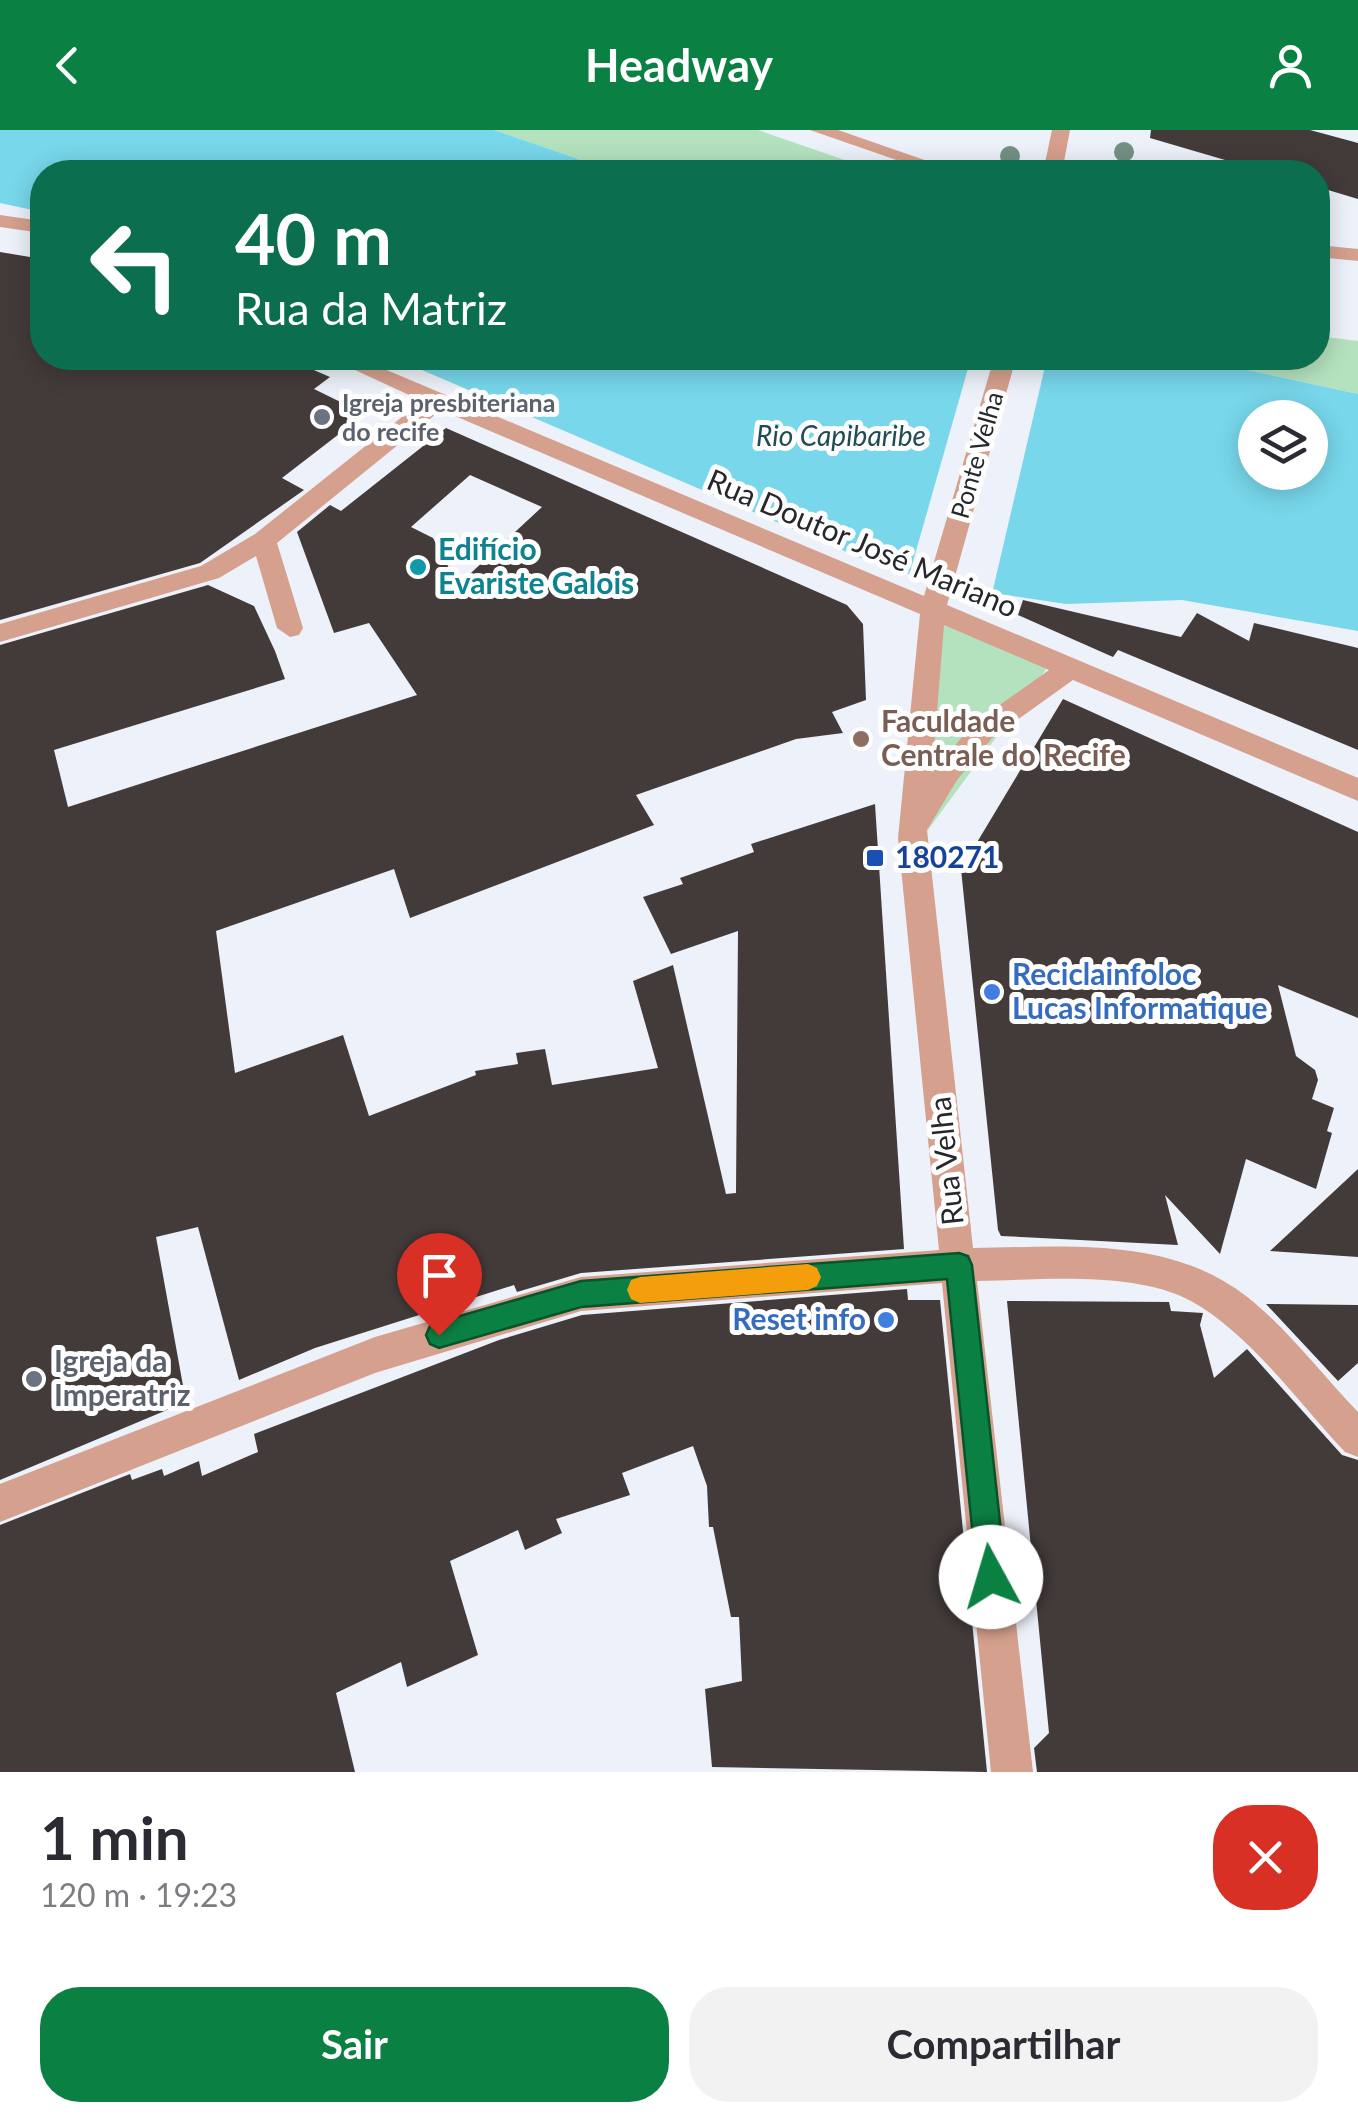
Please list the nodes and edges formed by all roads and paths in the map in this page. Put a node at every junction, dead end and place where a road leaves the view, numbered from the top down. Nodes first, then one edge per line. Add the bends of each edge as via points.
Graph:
1 (819, 130) edge
2 (1060, 130) edge
3 (912, 160) edge
4 (1054, 160) edge
5 (0, 221) edge
6 (30, 225) edge
7 (0, 239) edge
8 (30, 243) edge
9 (1330, 252) edge
10 (1358, 255) edge
11 (369, 370) edge
12 (399, 370) edge
13 (1002, 370) edge
14 (440, 399) junction
15 (264, 540) junction
16 (906, 585) dead end
17 (935, 603) junction
18 (290, 628) dead end
19 (0, 633) edge
20 (1074, 668) junction
21 (1358, 790) edge
22 (912, 838) junction
23 (959, 1265) junction
24 (1358, 1439) edge
25 (0, 1503) edge
26 (1012, 1772) edge

1 - 3 street
2 - 4 street
5 - 6 street
7 - 8 street
9 - 10 street
11 - 14 street, Rua Doutor José Mariano
12 - 16 street
13 - 17 street, Ponte Velha
14 - 15 street
14 - 17 street, Rua Doutor José Mariano
15 - 18 street
15 - 19 street via 210,572
17 - 20 street, Rua Doutor José Mariano
17 - 22 street, Rua Velha
20 - 21 street, Rua Doutor José Mariano
20 - 22 street via 1030,692 972,741 928,802
22 - 23 street, Rua Velha
23 - 24 street via 1088,1263 1157,1271 1199,1286 1236,1310
23 - 25 street via 581,1294 375,1355
23 - 26 street, Rua Velha

